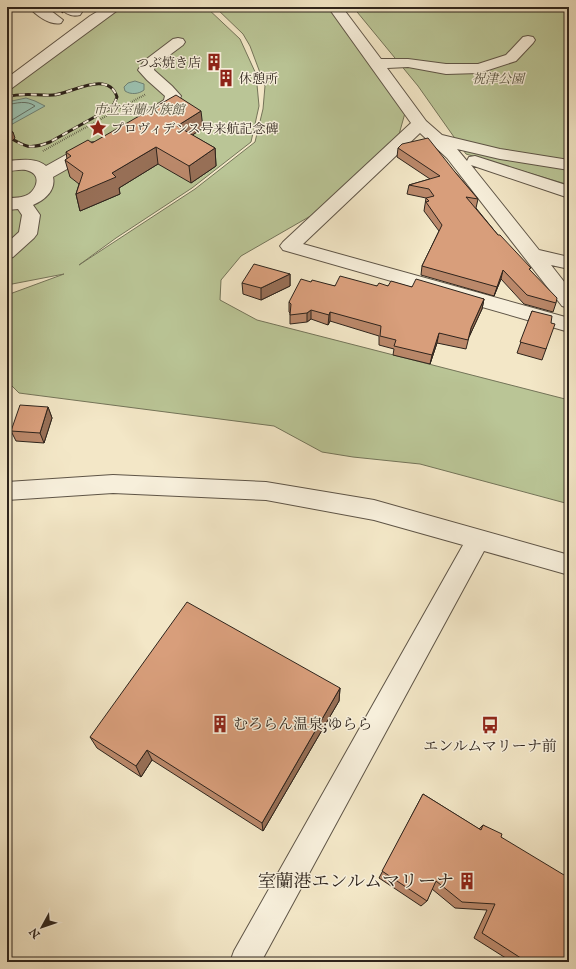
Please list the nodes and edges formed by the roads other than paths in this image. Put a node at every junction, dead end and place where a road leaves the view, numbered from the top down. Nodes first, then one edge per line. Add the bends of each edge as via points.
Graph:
1 (36, 7) edge
2 (115, 7) edge
3 (335, 7) edge
4 (56, 20) dead end
5 (528, 40) dead end
6 (178, 42) dead end
7 (376, 64) junction
8 (7, 85) edge
9 (136, 124) edge
10 (420, 124) junction
11 (109, 138) edge
12 (436, 139) junction
13 (453, 154) junction
14 (13, 165) edge
15 (569, 165) edge
16 (45, 174) junction
17 (569, 192) edge
18 (15, 203) edge
19 (7, 252) edge
20 (532, 255) junction
21 (569, 263) edge
22 (569, 301) edge
23 (569, 325) edge
24 (7, 491) edge
25 (478, 539) junction
26 (569, 565) edge
27 (245, 962) edge

1 - 4 street
2 - 8 street
3 - 7 street
5 - 7 street via 511,58 479,68 446,69 408,63
6 - 9 street via 149,64 146,70 169,90 173,96 172,102
7 - 10 street
10 - 12 street
10 - 23 street via 289,246
11 - 16 street
12 - 13 street
12 - 15 street via 500,154
13 - 17 street
13 - 20 street
14 - 16 street via 33,166
16 - 18 street via 45,187 40,193
18 - 19 street via 31,216 28,234
20 - 21 street
20 - 22 street
24 - 25 street via 113,484 266,491 374,510
25 - 26 street
25 - 27 street

